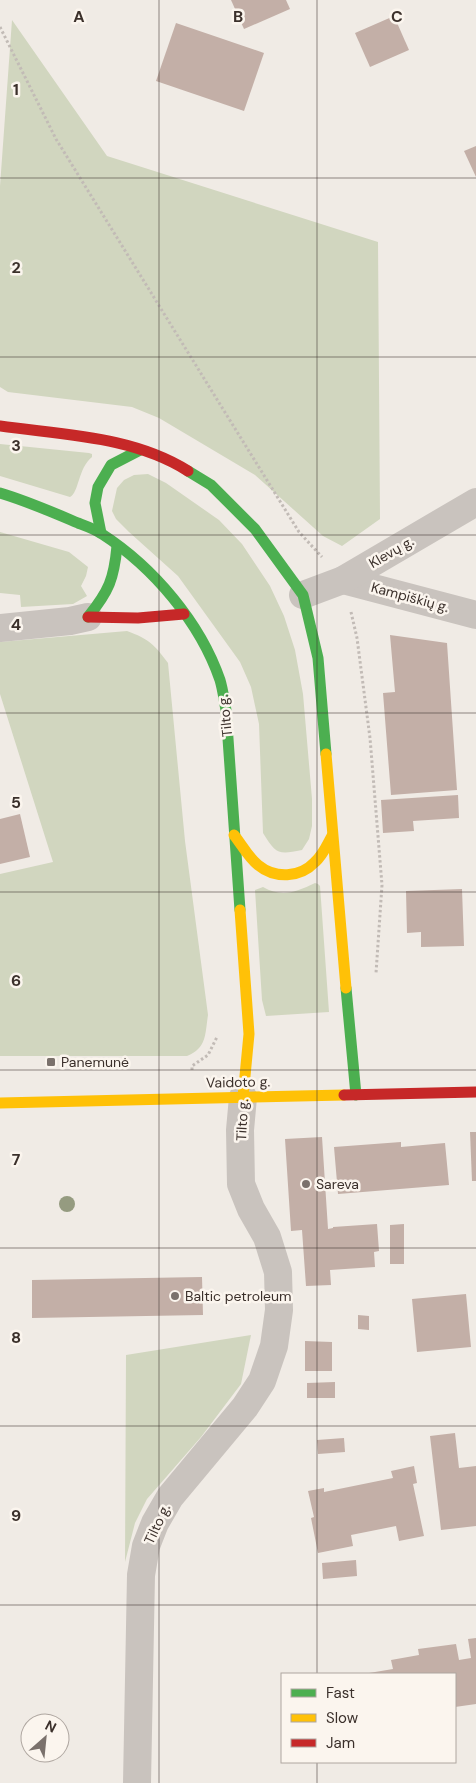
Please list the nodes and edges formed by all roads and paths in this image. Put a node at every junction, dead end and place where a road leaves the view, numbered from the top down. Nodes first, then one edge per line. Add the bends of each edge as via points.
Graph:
1 (0, 27) edge
2 (0, 426) edge
3 (140, 450) junction
4 (0, 493) edge
5 (476, 502) edge
6 (101, 533) junction
7 (117, 546) junction
8 (343, 580) junction
9 (303, 595) junction
10 (184, 614) junction
11 (476, 615) edge
12 (88, 617) junction
13 (0, 628) edge
14 (234, 836) junction
15 (332, 836) junction
16 (376, 974) dead end
17 (219, 1034) dead end
18 (476, 1092) edge
19 (356, 1095) junction
20 (243, 1097) junction
21 (192, 1098) junction
22 (0, 1102) edge
23 (137, 1783) edge

1 - 8 path via 56,139 293,524
2 - 3 main road via 94,438
3 - 6 main road via 111,465 98,487 94,503
3 - 9 main road via 171,460 211,485 255,529
4 - 6 main road, Tilto g. via 55,512
5 - 8 street, Klevų g.
6 - 7 main road, Tilto g.
7 - 10 main road, Tilto g. via 155,580
7 - 12 main road via 115,574 110,587
8 - 9 street, Klevų g.
8 - 11 street, Kampiškių g.
8 - 16 path via 357,638 382,885
9 - 15 main road via 318,658
10 - 12 main road via 138,618
10 - 14 main road, Tilto g. via 221,682 226,710
12 - 13 street
14 - 15 main road via 259,866 276,875 291,876 316,862
14 - 20 main road, Tilto g. via 249,1034
15 - 19 main road
17 - 21 path via 208,1055 192,1066
18 - 19 main road, Vaidoto g.
19 - 20 main road, Vaidoto g.
20 - 21 main road, Vaidoto g.
20 - 23 street, Tilto g. via 241,1184 267,1238 278,1272 279,1310 274,1346 262,1381 245,1407 170,1497 146,1546 142,1575
21 - 22 main road, Vaidoto g.

